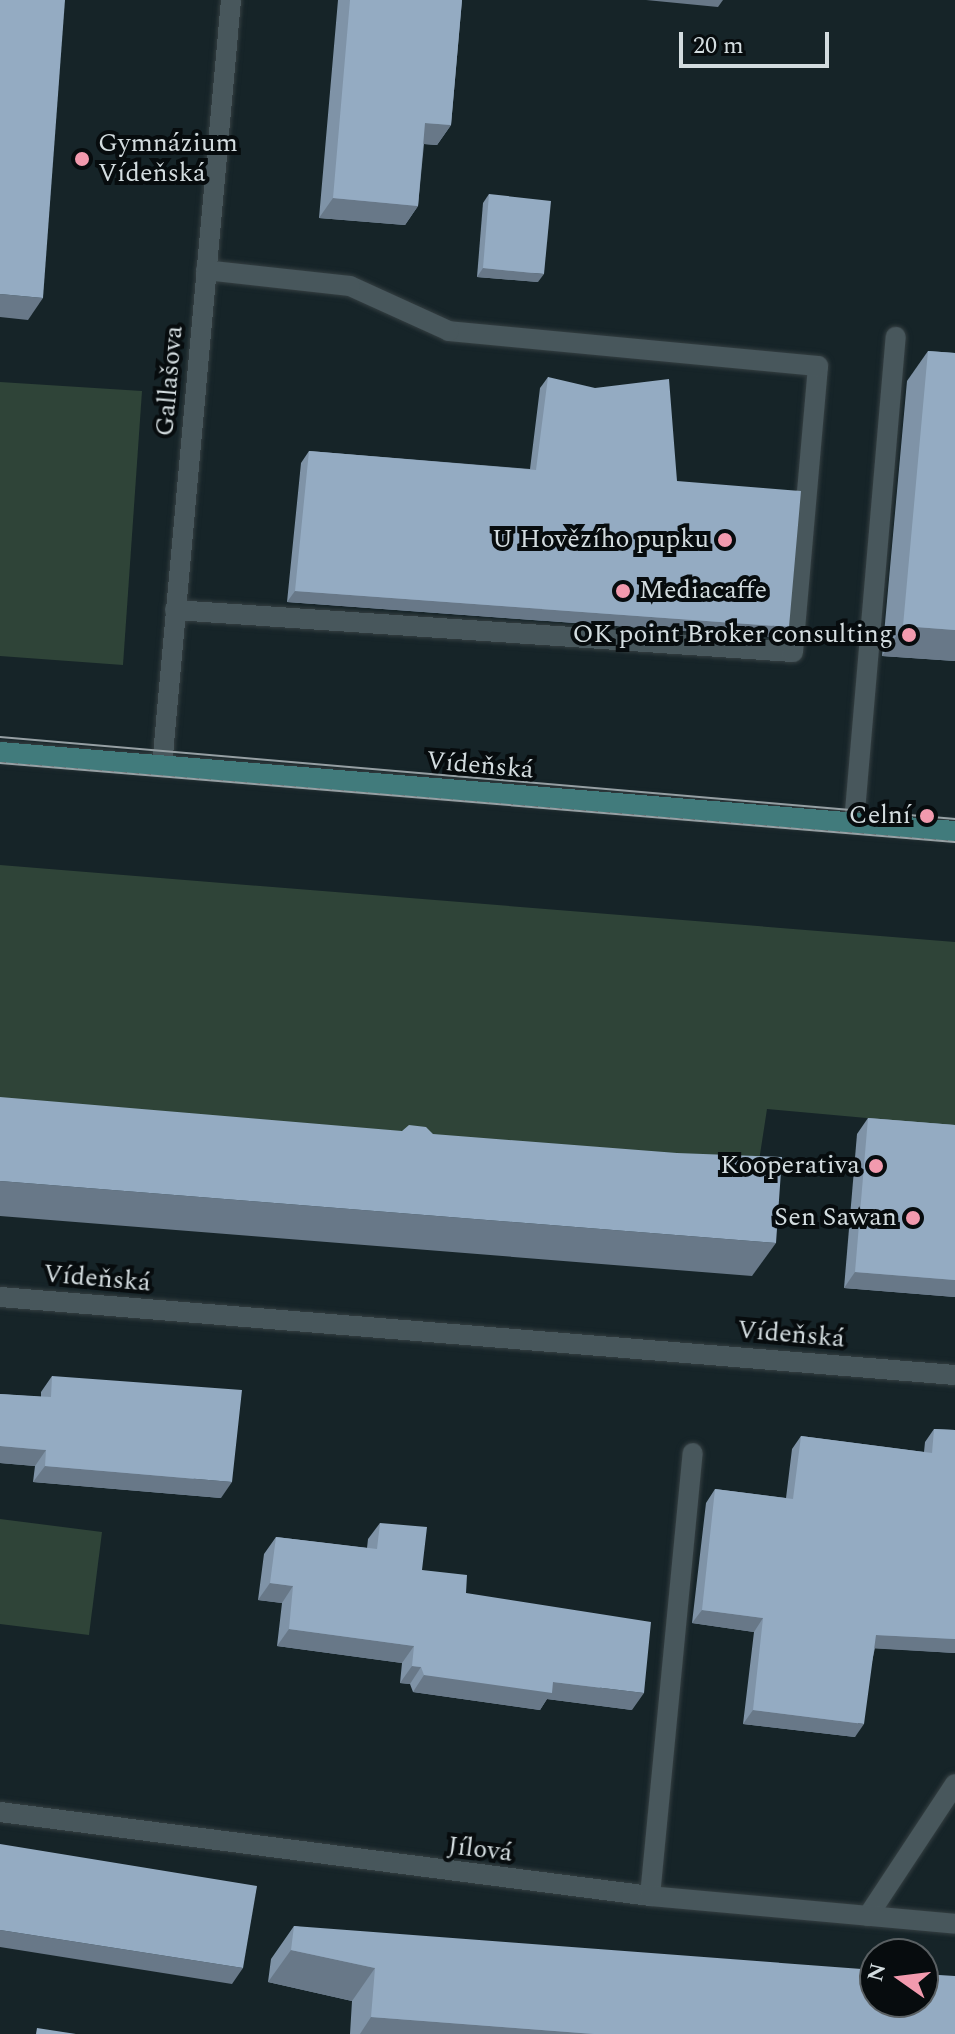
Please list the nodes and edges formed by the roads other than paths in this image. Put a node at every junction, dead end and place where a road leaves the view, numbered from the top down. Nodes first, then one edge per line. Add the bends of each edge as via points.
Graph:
1 (231, 0) edge
2 (206, 270) junction
3 (896, 337) dead end
4 (175, 610) junction
5 (0, 752) edge
6 (162, 766) junction
7 (854, 823) junction
8 (955, 831) edge
9 (0, 1297) edge
10 (955, 1375) edge
11 (693, 1453) dead end
12 (955, 1784) edge
13 (0, 1812) edge
14 (650, 1896) junction
15 (868, 1916) junction
16 (955, 1924) edge

1 - 2 street, Gallašova
2 - 4 street, Gallašova
2 - 4 street via 350,286 449,331 818,366 793,652
3 - 7 street
4 - 6 street, Gallašova
5 - 6 main road, Vídeňská
6 - 7 main road, Vídeňská
7 - 8 main road, Vídeňská
9 - 10 street, Vídeňská
11 - 14 street
12 - 15 street
13 - 14 street, Jílová
14 - 15 street, Jílová
15 - 16 street, Jílová

